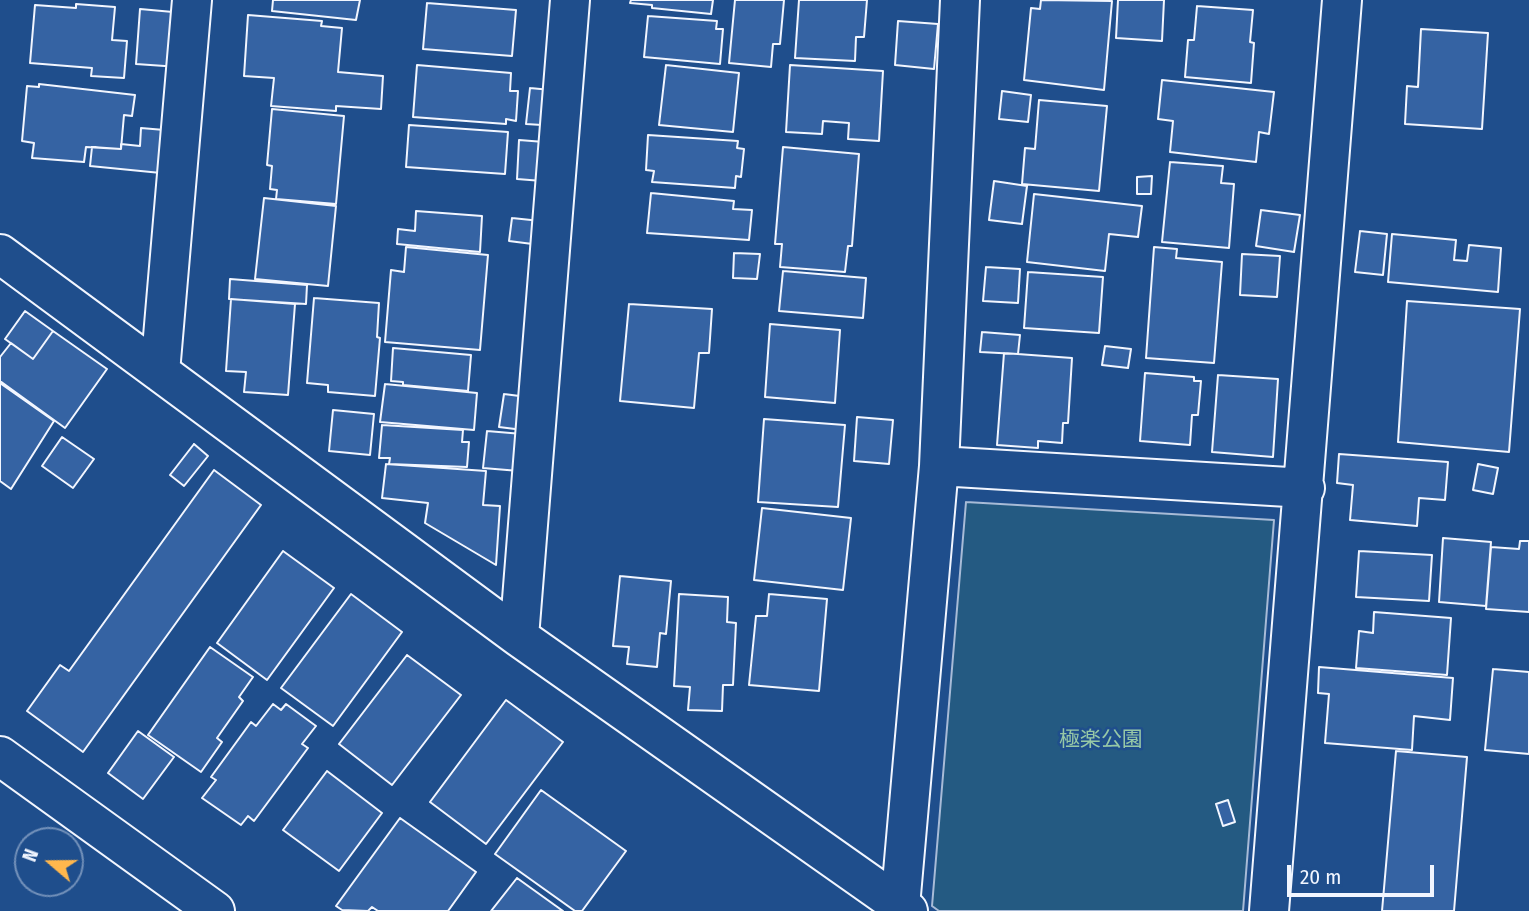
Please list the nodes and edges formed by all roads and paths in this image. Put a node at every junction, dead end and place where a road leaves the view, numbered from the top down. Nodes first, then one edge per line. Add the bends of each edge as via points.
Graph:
1 (192, 0) edge
2 (570, 0) edge
3 (960, 0) edge
4 (1342, 0) edge
5 (0, 254) edge
6 (160, 372) junction
7 (939, 466) junction
8 (1305, 488) junction
9 (519, 637) junction
10 (0, 756) edge
11 (901, 909) edge
12 (215, 911) edge
13 (1269, 911) edge

1 - 6 street
2 - 9 street
3 - 7 street
4 - 8 street
5 - 6 street
6 - 9 street
7 - 8 street
7 - 11 street
8 - 13 street
9 - 11 street
10 - 12 street

